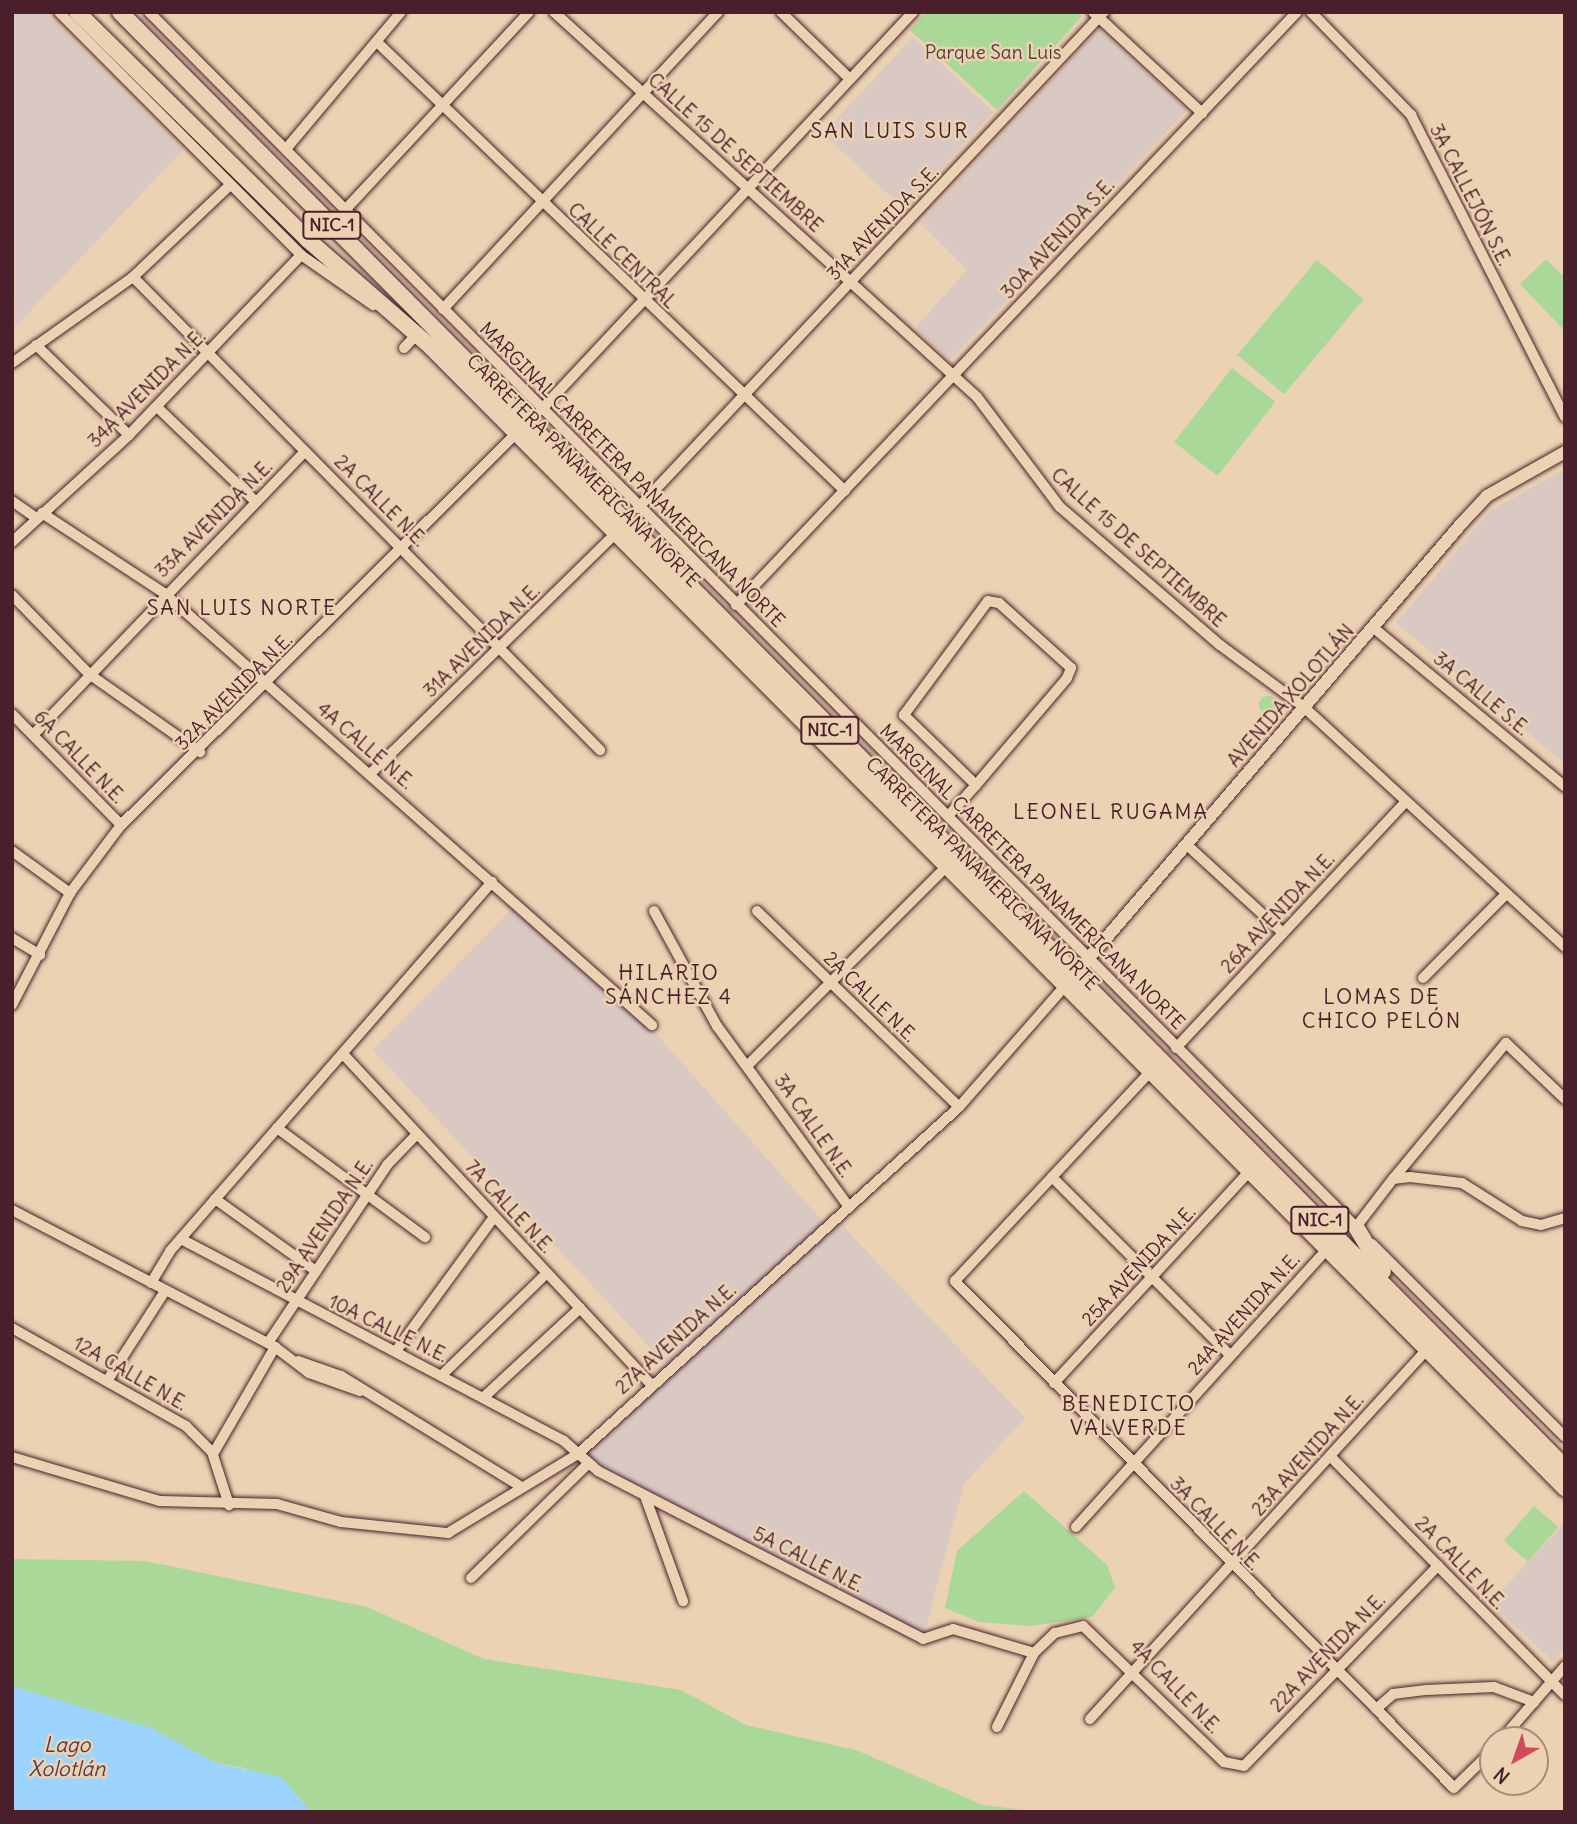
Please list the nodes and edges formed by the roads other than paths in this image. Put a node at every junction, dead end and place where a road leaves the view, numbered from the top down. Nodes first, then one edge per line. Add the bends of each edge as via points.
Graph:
1 (59, 12) edge
2 (77, 12) edge
3 (120, 12) edge
4 (149, 12) edge
5 (401, 12) edge
6 (529, 12) edge
7 (554, 12) edge
8 (718, 12) edge
9 (781, 12) edge
10 (913, 12) edge
11 (1297, 12) edge
12 (1311, 12) edge
13 (1099, 14) edge
14 (378, 43) junction
15 (850, 79) junction
16 (641, 93) junction
17 (442, 105) junction
18 (1202, 113) junction
19 (286, 149) junction
20 (230, 185) junction
21 (748, 188) junction
22 (541, 202) junction
23 (346, 209) junction
24 (301, 255) junction
25 (133, 278) junction
26 (851, 281) junction
27 (645, 302) junction
28 (443, 309) junction
29 (417, 334) junction
30 (36, 345) junction
31 (404, 348) dead end
32 (209, 354) junction
33 (12, 363) edge
34 (954, 375) junction
35 (744, 397) junction
36 (157, 407) junction
37 (541, 410) junction
38 (1565, 417) edge
39 (517, 433) junction
40 (563, 433) junction
41 (129, 435) junction
42 (305, 451) junction
43 (1565, 452) edge
44 (587, 485) junction
45 (845, 491) junction
46 (12, 501) edge
47 (255, 501) junction
48 (638, 508) junction
49 (39, 516) junction
50 (615, 534) junction
51 (12, 542) edge
52 (402, 549) junction
53 (164, 593) junction
54 (12, 595) edge
55 (736, 605) junction
56 (1375, 629) junction
57 (501, 649) junction
58 (89, 674) junction
59 (266, 685) junction
60 (1305, 708) junction
61 (12, 714) edge
62 (33, 734) junction
63 (600, 750) dead end
64 (200, 752) junction
65 (371, 772) junction
66 (976, 785) junction
67 (1565, 787) edge
68 (1405, 802) junction
69 (948, 816) junction
70 (121, 825) junction
71 (1187, 845) junction
72 (12, 851) edge
73 (946, 867) junction
74 (492, 882) junction
75 (70, 893) junction
76 (1506, 894) junction
77 (654, 911) dead end
78 (757, 911) dead end
79 (1282, 932) junction
80 (12, 938) edge
81 (1565, 947) edge
82 (40, 955) junction
83 (1087, 958) junction
84 (1423, 978) dead end
85 (1070, 981) junction
86 (832, 985) junction
87 (12, 1005) edge
88 (652, 1025) dead end
89 (1176, 1048) junction
90 (342, 1054) junction
91 (748, 1065) junction
92 (1149, 1073) junction
93 (1565, 1099) edge
94 (959, 1107) junction
95 (277, 1128) junction
96 (417, 1133) junction
97 (1249, 1172) junction
98 (1052, 1177) junction
99 (1393, 1179) junction
100 (366, 1196) junction
101 (215, 1199) junction
102 (849, 1207) junction
103 (12, 1210) edge
104 (494, 1217) junction
105 (1565, 1218) edge
106 (1356, 1227) junction
107 (425, 1237) dead end
108 (181, 1239) junction
109 (1326, 1250) junction
110 (316, 1271) junction
111 (547, 1273) junction
112 (1153, 1278) junction
113 (151, 1283) junction
114 (165, 1291) junction
115 (295, 1304) junction
116 (580, 1308) junction
117 (12, 1328) edge
118 (1432, 1343) junction
119 (272, 1345) junction
120 (396, 1350) junction
121 (1230, 1355) junction
122 (442, 1375) junction
123 (107, 1381) junction
124 (1054, 1383) junction
125 (651, 1384) junction
126 (484, 1397) junction
127 (1565, 1437) edge
128 (213, 1454) junction
129 (578, 1454) junction
130 (1330, 1456) junction
131 (12, 1457) edge
132 (1132, 1463) junction
133 (588, 1464) junction
134 (1565, 1467) edge
135 (517, 1485) junction
136 (1565, 1488) edge
137 (645, 1496) junction
138 (229, 1505) junction
139 (1076, 1527) dead end
140 (1231, 1566) junction
141 (1438, 1566) junction
142 (471, 1578) dead end
143 (684, 1601) dead end
144 (1034, 1653) junction
145 (1565, 1665) edge
146 (1336, 1670) junction
147 (1137, 1672) junction
148 (1552, 1681) junction
149 (1565, 1695) edge
150 (1534, 1702) junction
151 (1376, 1709) junction
152 (1090, 1719) dead end
153 (1514, 1726) edge
154 (997, 1727) dead end
155 (1479, 1764) edge
156 (1244, 1766) joint

1 - 20 street
2 - 29 highway, CARRETERA PANAMERICANA NORTE / NIC-1 via 213,149
3 - 44 highway, CARRETERA PANAMERICANA NORTE / NIC-1
4 - 19 street, MARGINAL CARRETERA PANAMERICANA NORTE
5 - 14 street
6 - 17 street
7 - 16 street, CALLE 15 DE SEPTIEMBRE
8 - 16 street
9 - 15 street
10 - 15 street
11 - 18 street, 30A AVENIDA S.E.
12 - 38 street, 3A CALLEJÓN S.E. via 1411,116
13 - 18 street
13 - 26 street, 31A AVENIDA S.E.
14 - 17 street, CALLE CENTRAL
14 - 19 street
15 - 21 street
16 - 21 street, CALLE 15 DE SEPTIEMBRE
16 - 22 street
17 - 22 street, CALLE CENTRAL
17 - 23 street
18 - 34 street, 30A AVENIDA S.E.
19 - 23 street, MARGINAL CARRETERA PANAMERICANA NORTE
20 - 24 street
20 - 25 street
21 - 26 street, CALLE 15 DE SEPTIEMBRE
21 - 27 street
22 - 27 street, CALLE CENTRAL
22 - 28 street
23 - 28 street, MARGINAL CARRETERA PANAMERICANA NORTE
24 - 29 street, NIC-1
24 - 32 street, 34A AVENIDA N.E.
25 - 30 street
25 - 32 street, 2A CALLE N.E.
26 - 34 street, CALLE 15 DE SEPTIEMBRE
26 - 35 street, 31A AVENIDA S.E.
27 - 35 street, CALLE CENTRAL
27 - 37 street
28 - 37 street, MARGINAL CARRETERA PANAMERICANA NORTE
29 - 31 street
29 - 39 highway, CARRETERA PANAMERICANA NORTE / NIC-1
30 - 33 street
30 - 41 street
32 - 36 street, 34A AVENIDA N.E.
32 - 42 street, 2A CALLE N.E.
34 - 45 street, 30A AVENIDA S.E.
34 - 60 street, CALLE 15 DE SEPTIEMBRE via 1060,507 1220,645
35 - 45 street, CALLE CENTRAL
35 - 48 street
36 - 41 street, 34A AVENIDA N.E.
36 - 47 street
37 - 40 street, MARGINAL CARRETERA PANAMERICANA NORTE
39 - 50 highway, CARRETERA PANAMERICANA NORTE / NIC-1
39 - 52 street, 32A AVENIDA N.E.
40 - 44 street
40 - 48 street, MARGINAL CARRETERA PANAMERICANA NORTE
41 - 49 street, 34A AVENIDA N.E.
42 - 47 street, 33A AVENIDA N.E.
42 - 52 street, 2A CALLE N.E.
43 - 56 main road, AVENIDA XOLOTLÁN via 1487,496
44 - 85 highway, CARRETERA PANAMERICANA NORTE / NIC-1
45 - 55 street, 30A AVENIDA S.E.
46 - 49 street, 4A CALLE N.E.
47 - 53 street, 33A AVENIDA N.E.
48 - 55 street, MARGINAL CARRETERA PANAMERICANA NORTE
49 - 51 street, 34A AVENIDA N.E.
49 - 53 street, 4A CALLE N.E.
50 - 57 street, 31A AVENIDA N.E.
50 - 73 highway, CARRETERA PANAMERICANA NORTE / NIC-1
52 - 57 street, 2A CALLE N.E.
52 - 59 street, 32A AVENIDA N.E.
53 - 58 street, 33A AVENIDA N.E.
53 - 59 street, 4A CALLE N.E.
54 - 58 street
55 - 69 street, MARGINAL CARRETERA PANAMERICANA NORTE
56 - 60 main road, AVENIDA XOLOTLÁN
56 - 67 street, 3A CALLE S.E.
57 - 63 street, 2A CALLE N.E.
57 - 65 street, 31A AVENIDA N.E.
58 - 62 street, 33A AVENIDA N.E.
58 - 64 street
59 - 64 street, 32A AVENIDA N.E.
59 - 65 street, 4A CALLE N.E.
60 - 68 street, CALLE 15 DE SEPTIEMBRE
60 - 71 main road, AVENIDA XOLOTLÁN
61 - 62 street, 6A CALLE N.E.
62 - 70 street, 6A CALLE N.E.
64 - 70 street, 32A AVENIDA N.E.
65 - 74 street, 4A CALLE N.E.
66 - 66 street via 1071,668 999,603 988,600 904,715
66 - 69 street
68 - 76 street, CALLE 15 DE SEPTIEMBRE
68 - 79 street, 26A AVENIDA N.E.
69 - 83 street, MARGINAL CARRETERA PANAMERICANA NORTE
70 - 75 street, 32A AVENIDA N.E.
71 - 79 street
71 - 83 main road, AVENIDA XOLOTLÁN
72 - 75 street
73 - 85 highway, CARRETERA PANAMERICANA NORTE / NIC-1
73 - 86 street
74 - 88 street, 4A CALLE N.E.
74 - 90 street
75 - 82 street, 32A AVENIDA N.E.
76 - 81 street, CALLE 15 DE SEPTIEMBRE
76 - 84 street
77 - 91 street, 3A CALLE N.E. via 676,960
78 - 86 street, 2A CALLE N.E.
79 - 89 street, 26A AVENIDA N.E.
80 - 82 street
82 - 87 street, 32A AVENIDA N.E.
83 - 85 main road, AVENIDA XOLOTLÁN
83 - 89 street, MARGINAL CARRETERA PANAMERICANA NORTE
85 - 92 highway, CARRETERA PANAMERICANA NORTE / NIC-1
85 - 94 street, 27A AVENIDA N.E.
85 - 118 highway, CARRETERA PANAMERICANA NORTE / NIC-1
86 - 91 street
86 - 94 street, 2A CALLE N.E.
89 - 106 street, MARGINAL CARRETERA PANAMERICANA NORTE
90 - 95 street
90 - 96 street, 7A CALLE N.E.
91 - 102 street, 3A CALLE N.E.
92 - 97 highway, CARRETERA PANAMERICANA NORTE / NIC-1
92 - 98 street
93 - 99 street via 1506,1043
94 - 102 street, 27A AVENIDA N.E.
95 - 100 street
95 - 101 street
96 - 100 street, 29A AVENIDA N.E.
96 - 104 street, 7A CALLE N.E.
97 - 109 highway, CARRETERA PANAMERICANA NORTE / NIC-1
97 - 112 street, 25A AVENIDA N.E.
98 - 112 street
98 - 124 street, 3A CALLE N.E. via 955,1281
99 - 105 street via 1462,1183 1522,1221 1541,1225
99 - 106 street
100 - 107 street
100 - 110 street, 29A AVENIDA N.E.
101 - 108 street
101 - 110 street
102 - 125 street, 27A AVENIDA N.E.
103 - 113 street
104 - 111 street, 7A CALLE N.E.
104 - 120 street
106 - 118 highway via 1379,1268 1424,1314
106 - 127 street, MARGINAL CARRETERA PANAMERICANA NORTE
108 - 113 street
108 - 115 street, 10A CALLE N.E.
109 - 118 highway, CARRETERA PANAMERICANA NORTE / NIC-1
109 - 121 street, 24A AVENIDA N.E.
110 - 115 street, 29A AVENIDA N.E.
111 - 116 street, 7A CALLE N.E.
111 - 122 street
112 - 121 street
112 - 124 street, 25A AVENIDA N.E.
113 - 114 street
114 - 119 street
114 - 123 street
115 - 119 street, 29A AVENIDA N.E.
115 - 120 street, 10A CALLE N.E.
116 - 125 street, 7A CALLE N.E.
116 - 126 street
117 - 123 street, 12A CALLE N.E.
118 - 130 street, 23A AVENIDA N.E.
118 - 134 highway, CARRETERA PANAMERICANA NORTE / NIC-1
118 - 136 highway, CARRETERA PANAMERICANA NORTE / NIC-1
119 - 128 street, 29A AVENIDA N.E.
119 - 135 street via 298,1361 315,1362
120 - 122 street, 10A CALLE N.E.
121 - 132 street, 24A AVENIDA N.E.
122 - 126 street, 10A CALLE N.E.
123 - 128 street, 12A CALLE N.E. via 186,1426
124 - 132 street, 3A CALLE N.E.
125 - 129 street, 27A AVENIDA N.E.
126 - 129 street, 10A CALLE N.E.
128 - 138 street, 12A CALLE N.E.
129 - 133 street, 5A CALLE N.E.
129 - 135 street, 27A AVENIDA N.E.
130 - 140 street, 23A AVENIDA N.E.
130 - 141 street, 2A CALLE N.E.
131 - 138 street, 27A AVENIDA N.E. via 160,1501
132 - 139 street, 24A AVENIDA N.E.
132 - 140 street, 3A CALLE N.E.
133 - 137 street, 5A CALLE N.E.
133 - 142 street
135 - 138 street, 27A AVENIDA N.E. via 448,1533 341,1522 277,1504
137 - 143 street
137 - 144 street, 5A CALLE N.E. via 923,1639 953,1629
140 - 146 street, 3A CALLE N.E.
140 - 147 street, 23A AVENIDA N.E.
141 - 146 street, 22A AVENIDA N.E.
141 - 148 street, 2A CALLE N.E.
144 - 147 street, 4A CALLE N.E. via 1055,1633 1083,1626
144 - 154 street
145 - 148 street
146 - 151 street, 3A CALLE N.E.
146 - 156 street, 22A AVENIDA N.E.
147 - 152 street, 23A AVENIDA N.E.
147 - 156 street, 4A CALLE N.E. via 1224,1762
148 - 149 street, 2A CALLE N.E.
148 - 150 street
150 - 151 street via 1494,1687 1393,1694
150 - 153 street
151 - 155 street, 3A CALLE N.E. via 1454,1788

